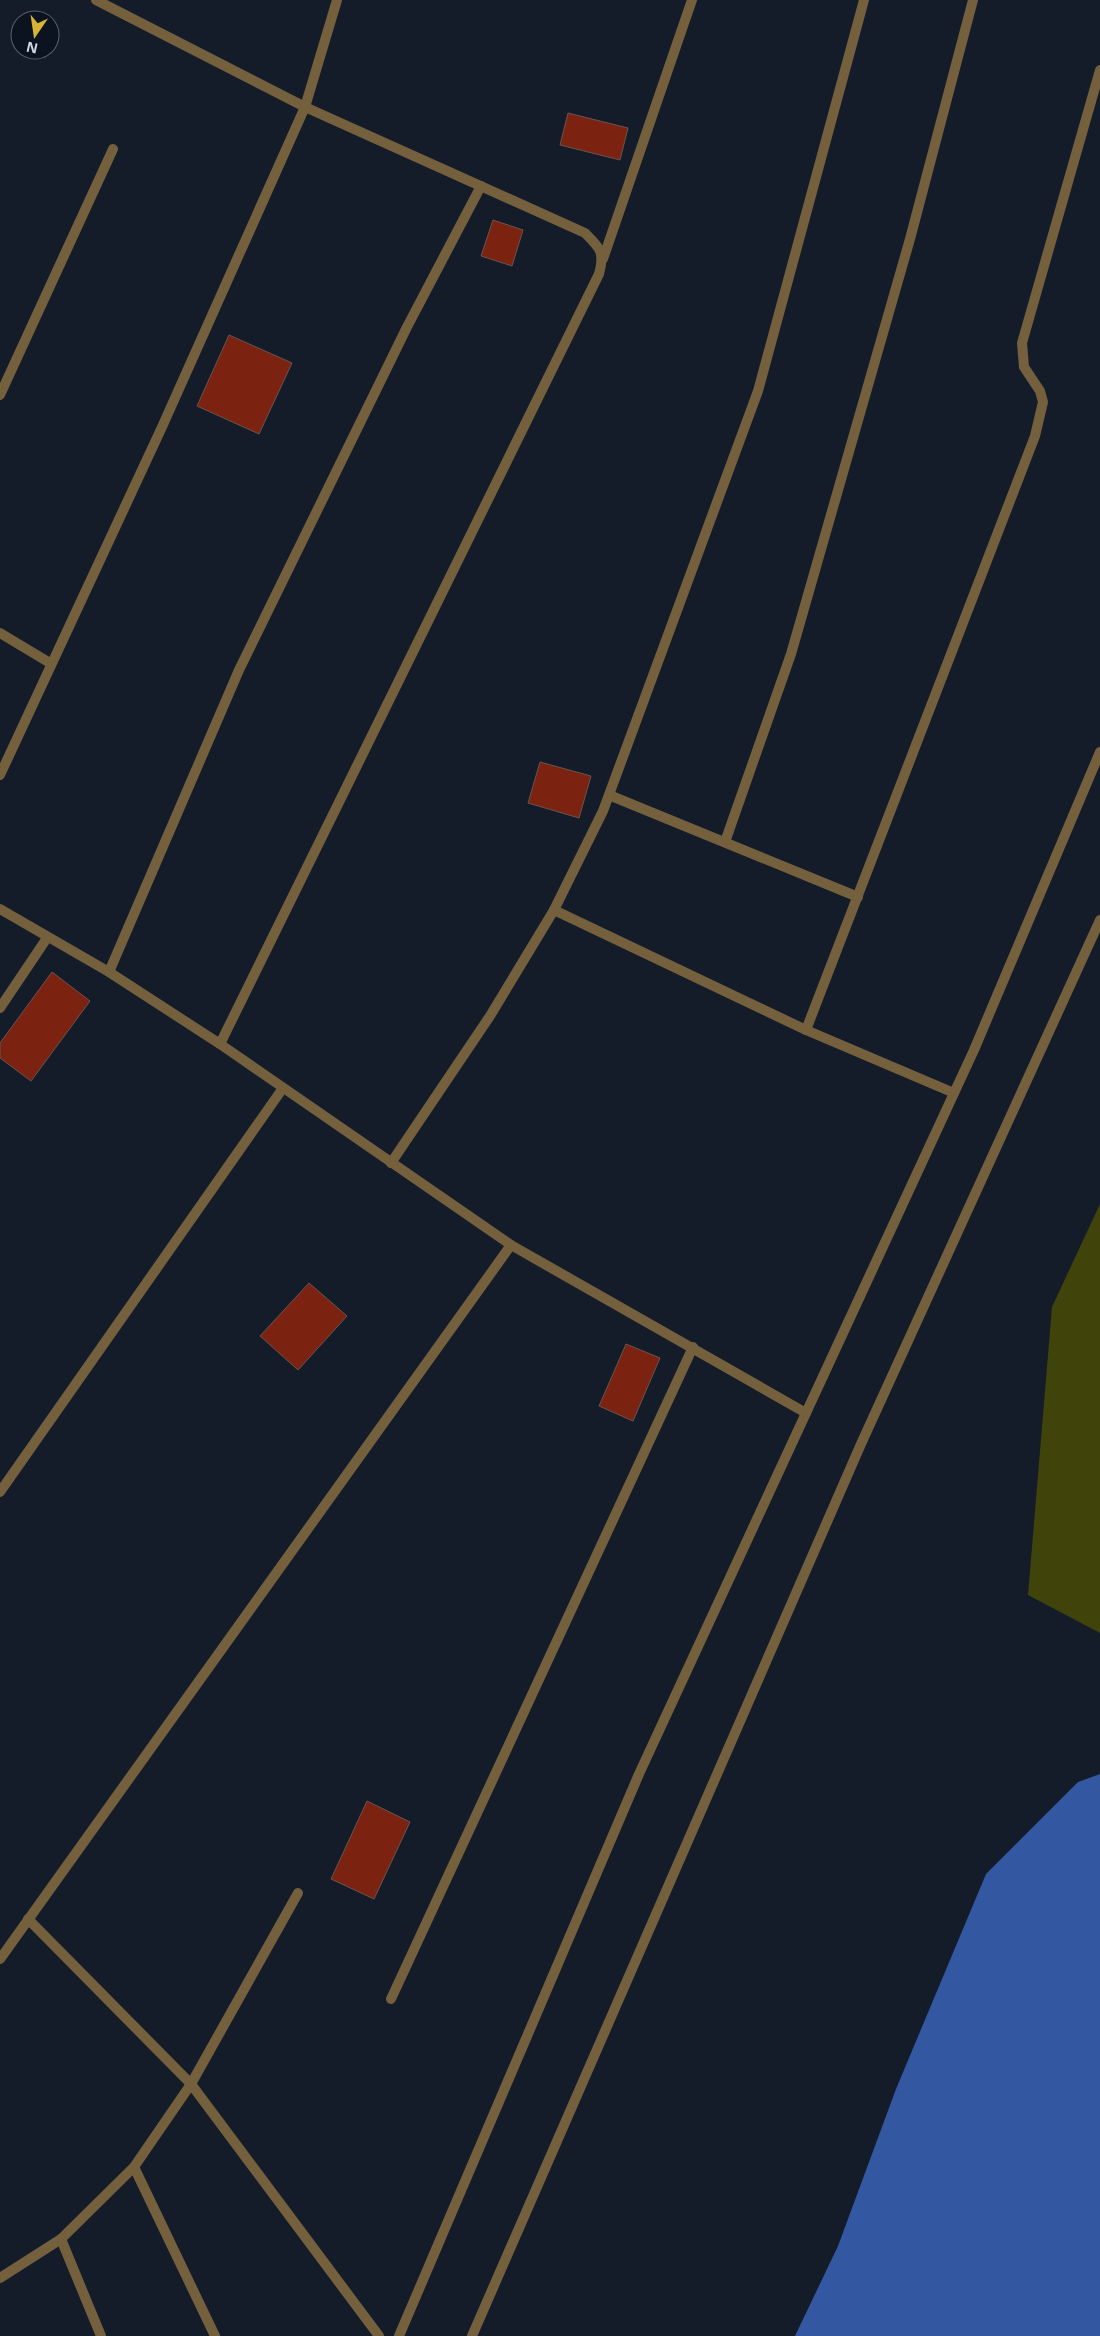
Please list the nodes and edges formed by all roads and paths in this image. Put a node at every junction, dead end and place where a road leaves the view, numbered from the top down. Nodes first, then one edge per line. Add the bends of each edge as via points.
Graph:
1 (96, 0) edge
2 (337, 0) edge
3 (692, 0) edge
4 (864, 0) edge
5 (973, 0) edge
6 (1100, 70) edge
7 (305, 107) junction
8 (113, 148) dead end
9 (481, 186) junction
10 (603, 259) junction
11 (0, 395) edge
12 (0, 633) edge
13 (50, 663) junction
14 (1100, 752) edge
15 (0, 775) edge
16 (609, 795) junction
17 (725, 842) junction
18 (858, 897) junction
19 (0, 909) edge
20 (554, 910) junction
21 (1100, 920) edge
22 (47, 938) junction
23 (108, 972) junction
24 (0, 1008) edge
25 (806, 1030) junction
26 (220, 1044) junction
27 (283, 1088) junction
28 (954, 1093) junction
29 (390, 1163) junction
30 (511, 1245) junction
31 (693, 1347) junction
32 (806, 1413) junction
33 (0, 1492) edge
34 (298, 1892) dead end
35 (28, 1919) junction
36 (0, 1959) edge
37 (391, 1999) dead end
38 (192, 2084) junction
39 (134, 2166) junction
40 (61, 2239) junction
41 (0, 2278) edge
42 (101, 2336) edge
43 (215, 2336) edge
44 (379, 2336) edge
45 (399, 2336) edge
46 (472, 2336) edge

1 - 7 street
2 - 7 street
3 - 10 street
4 - 16 street via 758,391
5 - 17 street via 910,239 808,597
6 - 18 street via 1022,342 1024,367 1040,391 1043,402 1041,414
7 - 9 street
7 - 13 street via 162,427
8 - 11 street
9 - 10 street via 585,233 598,246
9 - 23 street via 407,327 239,670
10 - 26 street via 599,274
12 - 13 street
13 - 15 street
14 - 28 street
16 - 17 street
16 - 20 street
17 - 18 street
18 - 25 street
19 - 22 street
20 - 25 street
20 - 29 street via 490,1016
21 - 46 street via 861,1444
22 - 23 street
22 - 24 street
23 - 26 street
25 - 28 street
26 - 27 street
27 - 29 street
27 - 33 street
28 - 32 street
29 - 30 street
30 - 31 street
30 - 35 street
31 - 32 street
31 - 37 street
32 - 45 street via 639,1774
34 - 38 street
35 - 36 street
35 - 38 street
38 - 39 street
38 - 44 street
39 - 40 street
39 - 43 street
40 - 41 street
40 - 42 street

